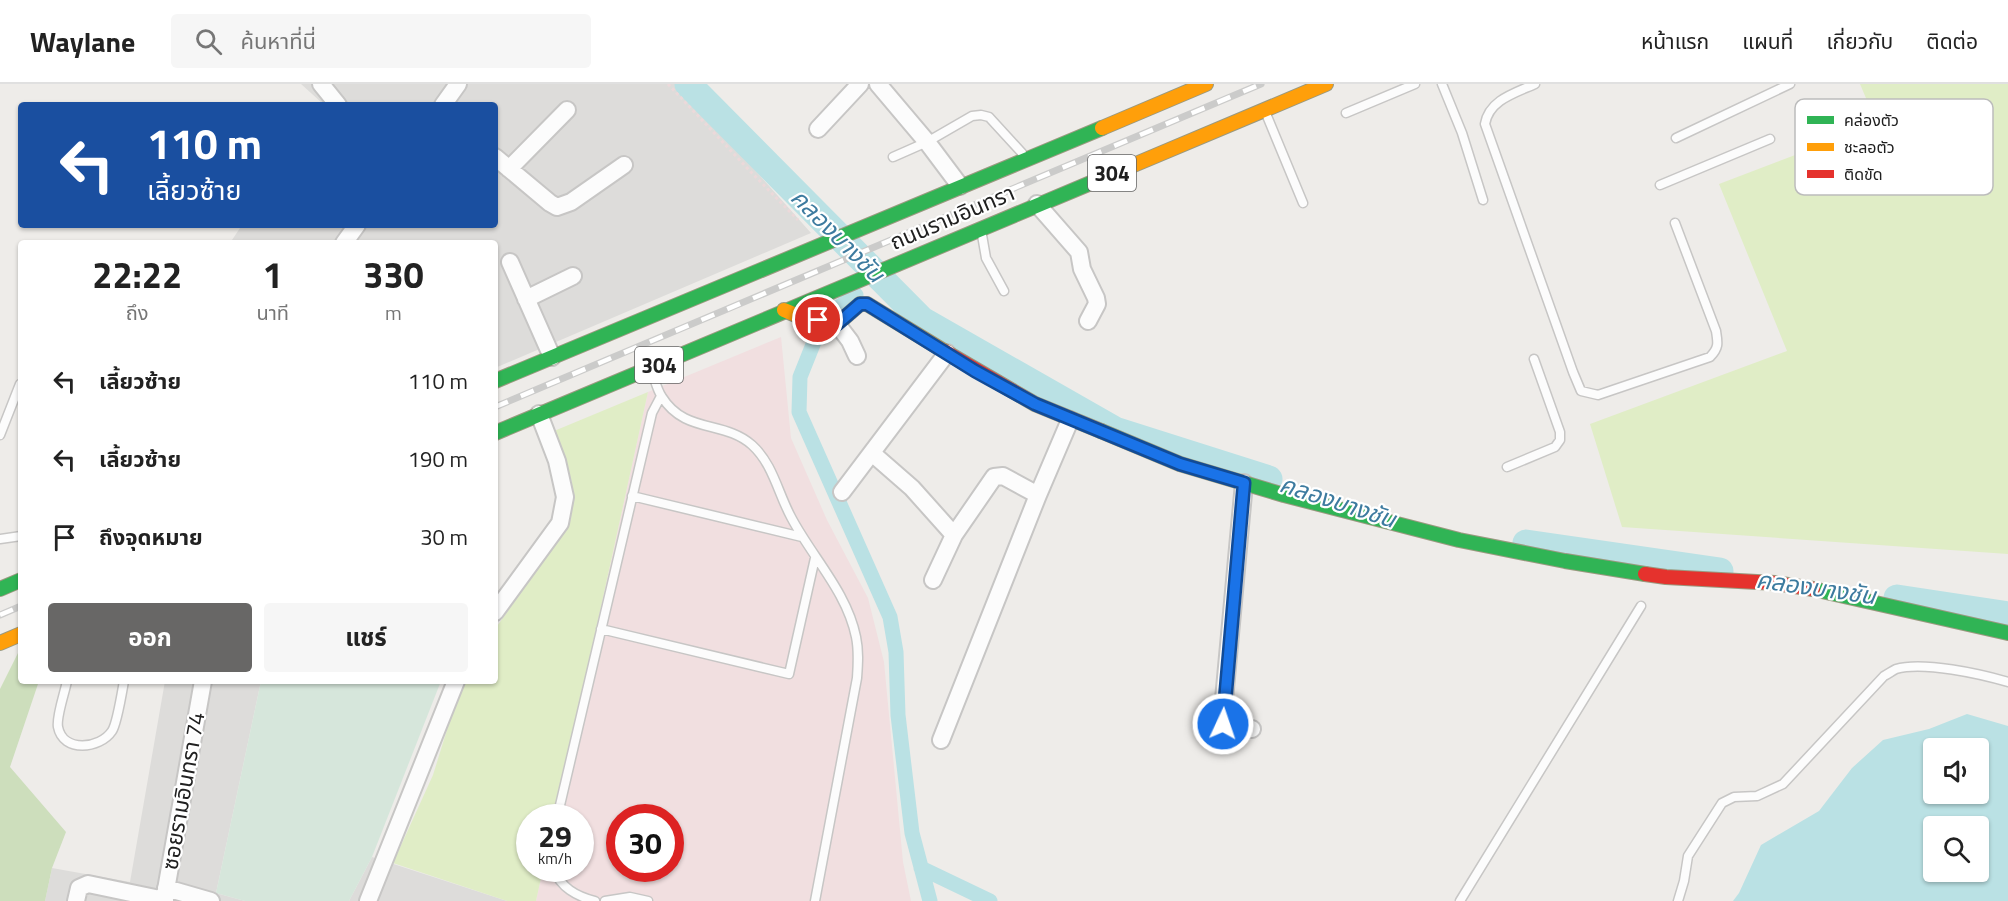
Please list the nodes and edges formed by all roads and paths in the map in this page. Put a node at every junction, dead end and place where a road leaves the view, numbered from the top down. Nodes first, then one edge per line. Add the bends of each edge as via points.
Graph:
1 (321, 84) edge
2 (458, 84) edge
3 (668, 84) edge
4 (860, 84) edge
5 (878, 84) edge
6 (1206, 84) edge
7 (1326, 84) edge
8 (1415, 84) edge
9 (1443, 84) edge
10 (1535, 84) edge
11 (1790, 84) edge
12 (336, 102) edge
13 (445, 102) edge
14 (567, 110) dead end
15 (1265, 110) junction
16 (1346, 113) dead end
17 (818, 129) dead end
18 (1676, 138) dead end
19 (1770, 139) dead end
20 (927, 142) junction
21 (893, 157) dead end
22 (1026, 158) junction
23 (498, 160) edge
24 (624, 165) dead end
25 (509, 169) junction
26 (1660, 185) dead end
27 (960, 186) junction
28 (1482, 200) dead end
29 (1303, 203) dead end
30 (1037, 204) junction
31 (1671, 213) dead end
32 (798, 220) dead end
33 (981, 229) junction
34 (510, 262) dead end
35 (573, 276) dead end
36 (1004, 291) dead end
37 (526, 299) junction
38 (784, 310) junction
39 (1088, 321) dead end
40 (829, 323) junction
41 (947, 353) junction
42 (857, 356) dead end
43 (552, 357) junction
44 (1534, 359) dead end
45 (651, 368) junction
46 (498, 380) edge
47 (18, 389) edge
48 (661, 396) junction
49 (539, 414) junction
50 (1070, 420) junction
51 (498, 432) edge
52 (0, 435) edge
53 (873, 454) junction
54 (1507, 467) dead end
55 (1244, 483) junction
56 (842, 492) dead end
57 (1038, 495) junction
58 (632, 496) junction
59 (954, 535) junction
60 (18, 536) edge
61 (802, 537) junction
62 (0, 539) edge
63 (815, 558) junction
64 (933, 580) dead end
65 (18, 581) edge
66 (0, 588) edge
67 (1641, 606) dead end
68 (498, 608) edge
69 (601, 629) junction
70 (2008, 633) edge
71 (18, 635) edge
72 (0, 643) edge
73 (2008, 682) edge
74 (66, 684) edge
75 (123, 684) edge
76 (202, 684) edge
77 (455, 684) edge
78 (1252, 729) dead end
79 (941, 740) dead end
80 (560, 804) edge
81 (562, 882) edge
82 (165, 897) edge
83 (76, 901) edge
84 (211, 901) edge
85 (368, 901) edge
86 (595, 901) edge
87 (605, 901) edge
88 (648, 901) edge
89 (815, 901) edge
90 (1460, 901) edge
91 (1678, 901) edge

1 - 12 street
2 - 13 street
3 - 32 path
4 - 17 street
5 - 20 street
6 - 22 main road, ถนนรามอินทรา / 304
7 - 15 main road, ถนนรามอินทรา / 304
8 - 16 lane
9 - 28 lane
10 - 31 lane via 1494,104 1486,114 1485,124 1581,391 1598,395 1710,357 1716,351 1716,331
11 - 18 lane
14 - 25 street
15 - 29 lane
15 - 30 main road, ถนนรามอินทรา / 304
19 - 26 lane
20 - 21 lane
20 - 22 lane via 981,114 989,117
20 - 27 street
22 - 27 main road, ถนนรามอินทรา / 304
23 - 25 street
24 - 25 street via 571,202 557,207
27 - 43 main road, ถนนรามอินทรา / 304
30 - 33 main road, ถนนรามอินทรา / 304
30 - 39 street via 1079,252 1097,304
33 - 36 lane via 986,258
33 - 38 main road, ถนนรามอินทรา / 304
34 - 37 street
35 - 37 street
37 - 43 street
38 - 40 main road
38 - 45 main road, ถนนรามอินทรา / 304
40 - 41 main road via 860,304 867,304
40 - 42 street via 850,341
41 - 50 main road
41 - 53 street
43 - 46 main road, ถนนรามอินทรา / 304
44 - 54 lane via 1560,440 1555,447
45 - 48 lane
45 - 49 main road, ถนนรามอินทรา / 304
47 - 52 lane
48 - 58 lane via 652,413
48 - 61 lane via 677,416 739,436 751,444 763,457
49 - 51 main road, ถนนรามอินทรา / 304
49 - 68 street via 557,461 565,497 560,523
50 - 55 main road via 1180,464
50 - 57 street
53 - 56 street
53 - 59 street via 912,488
55 - 70 main road via 1393,524 1565,561 1666,577 1775,583 1819,590
55 - 78 street via 1222,721 1226,726
57 - 59 street via 1003,476 994,477
57 - 79 street
58 - 61 lane
58 - 69 lane
59 - 64 street
60 - 62 lane
61 - 63 lane
63 - 69 lane via 789,674
63 - 89 lane via 846,607 858,654 857,678
65 - 66 main road
67 - 90 lane
69 - 80 lane
71 - 72 main road
73 - 91 lane via 1976,672 1921,668 1895,670 1884,676 1783,784 1757,796 1734,797 1722,803 1688,856
74 - 75 lane via 58,727 70,744 83,746 112,731
76 - 82 street, ซอยรามอินทรา 74
77 - 85 street
81 - 86 lane via 577,897
82 - 83 street via 88,884 79,888
82 - 84 street
87 - 88 lane via 630,897

